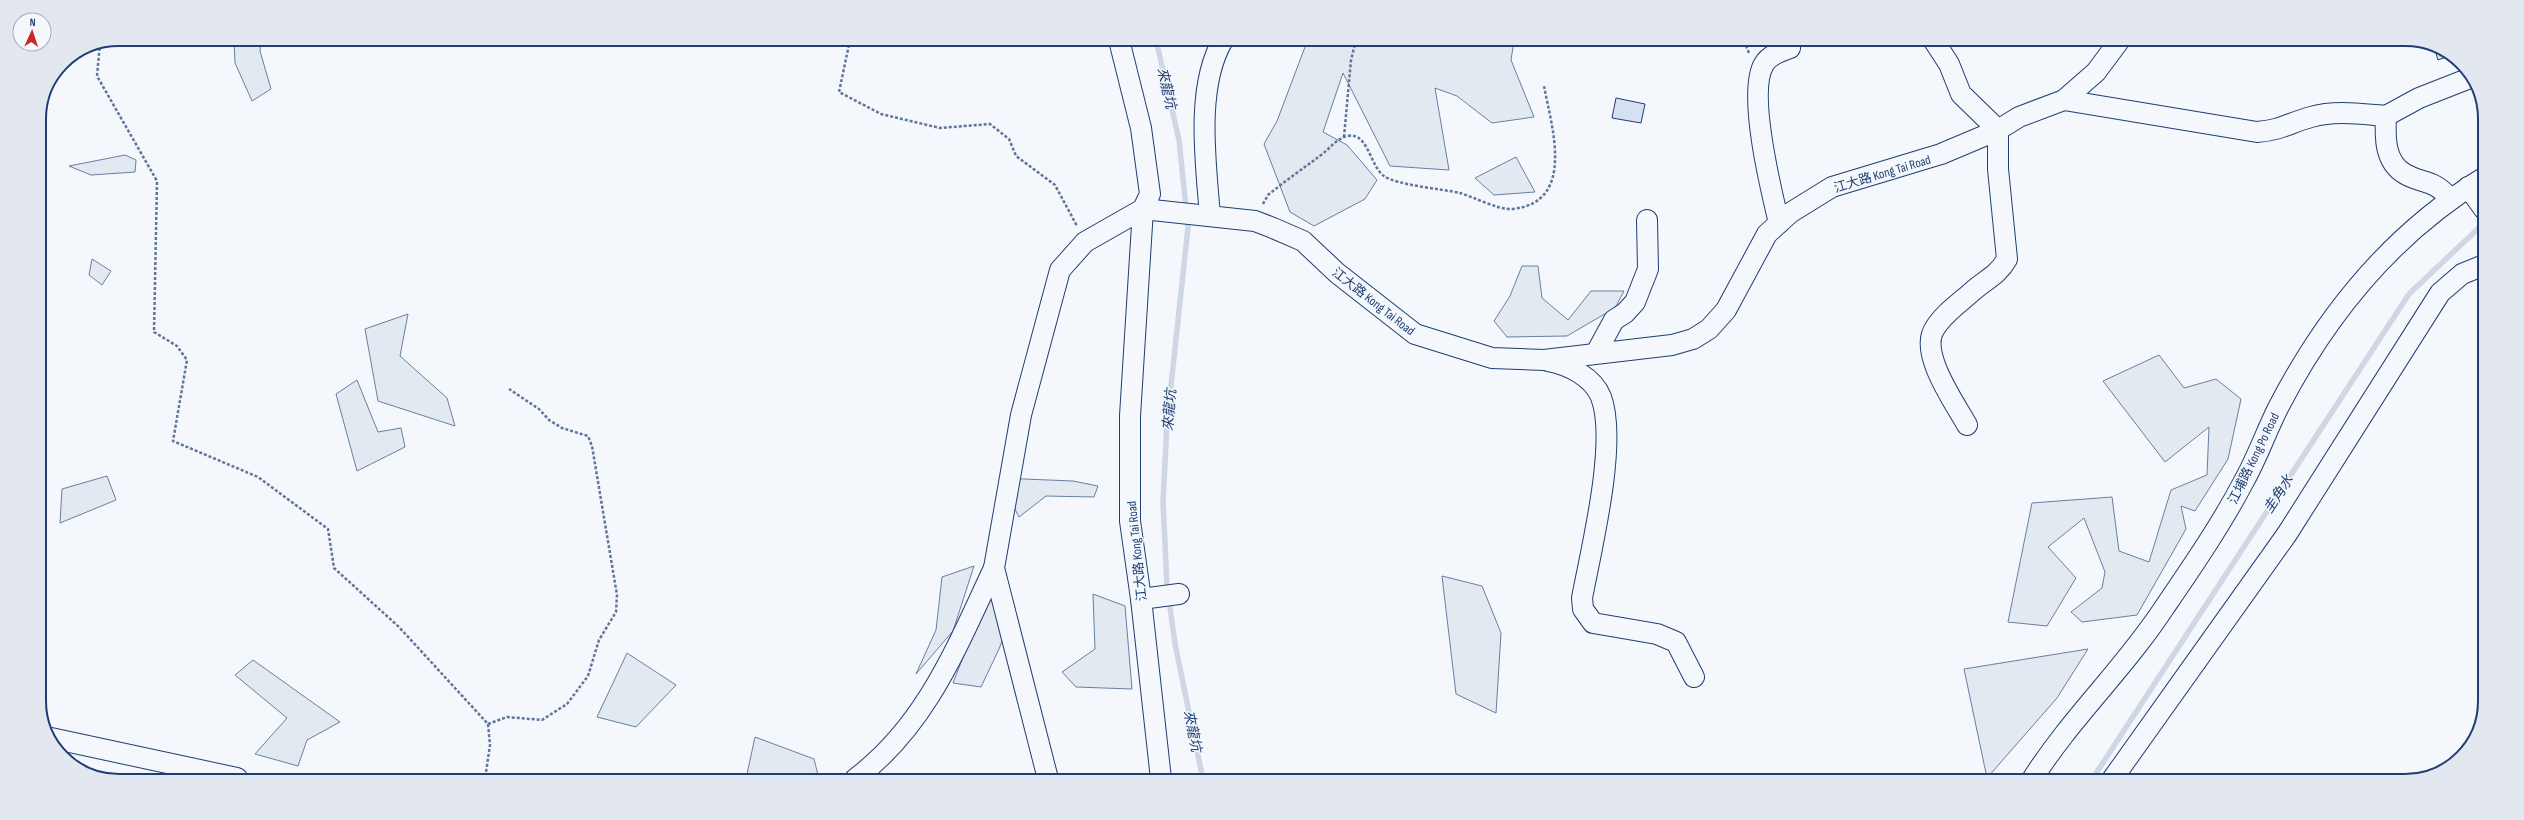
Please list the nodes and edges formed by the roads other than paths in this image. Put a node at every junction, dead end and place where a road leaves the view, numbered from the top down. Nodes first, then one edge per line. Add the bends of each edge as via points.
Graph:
1 (1120, 46) edge
2 (1220, 46) edge
3 (1937, 46) edge
4 (2116, 46) edge
5 (1790, 48) dead end
6 (2466, 79) edge
7 (2064, 100) junction
8 (2386, 116) junction
9 (1998, 130) junction
10 (2478, 181) edge
11 (2468, 187) junction
12 (2450, 198) junction
13 (2478, 201) edge
14 (1152, 210) junction
15 (1204, 215) junction
16 (1647, 220) dead end
17 (1779, 224) junction
18 (2478, 267) edge
19 (1596, 353) junction
20 (1544, 360) junction
21 (1967, 425) dead end
22 (994, 568) junction
23 (1179, 594) dead end
24 (1141, 599) junction
25 (1694, 677) dead end
26 (57, 739) edge
27 (218, 774) edge
28 (862, 774) edge
29 (1047, 774) edge
30 (1160, 774) edge
31 (2034, 774) edge
32 (2116, 774) edge

1 - 14 street via 1141,128
2 - 15 street via 1210,73 1207,104
3 - 9 street via 1949,64 1961,94
4 - 7 street, 江大路 Kong Tai Road via 2096,72
5 - 17 street via 1777,52 1764,62 1758,77 1766,172
6 - 8 street via 2419,98
7 - 8 street via 2257,132 2277,131 2311,117 2338,113
7 - 9 street, 江大路 Kong Tai Road via 2019,117
8 - 12 street via 2384,138 2390,158 2404,174 2438,186
9 - 17 street, 江大路 Kong Tai Road via 1941,154 1832,187 1790,213
9 - 21 street via 2000,199 2007,260 2000,272 1984,282 1934,329 1930,346 1934,363
10 - 11 street, 江埔路 Kong Po Road
11 - 12 street, 江埔路 Kong Po Road
11 - 13 street
12 - 31 street, 江埔路 Kong Po Road via 2365,276 2328,324 2278,408 2244,482 2164,609 2109,681 2063,734
14 - 15 street, 江大路 Kong Tai Road
14 - 22 street via 1085,242 1060,270 1021,415
14 - 24 street, 江大路 Kong Tai Road via 1129,433 1130,521
15 - 20 street, 江大路 Kong Tai Road via 1255,221 1303,241 1337,273 1415,334 1492,358
16 - 19 street via 1648,270 1635,302 1626,313 1614,320
17 - 19 street, 江大路 Kong Tai Road via 1767,234 1726,310 1709,329 1693,339 1672,345
18 - 32 street via 2462,274 2440,293 2287,534
19 - 20 street, 江大路 Kong Tai Road
20 - 25 street via 1559,363 1585,376 1601,397 1607,435 1605,468 1582,598 1583,609 1593,623 1657,634 1676,642
22 - 28 street via 935,690 909,727 878,762
22 - 29 street
23 - 24 street
24 - 30 street, 江大路 Kong Tai Road
26 - 27 street

